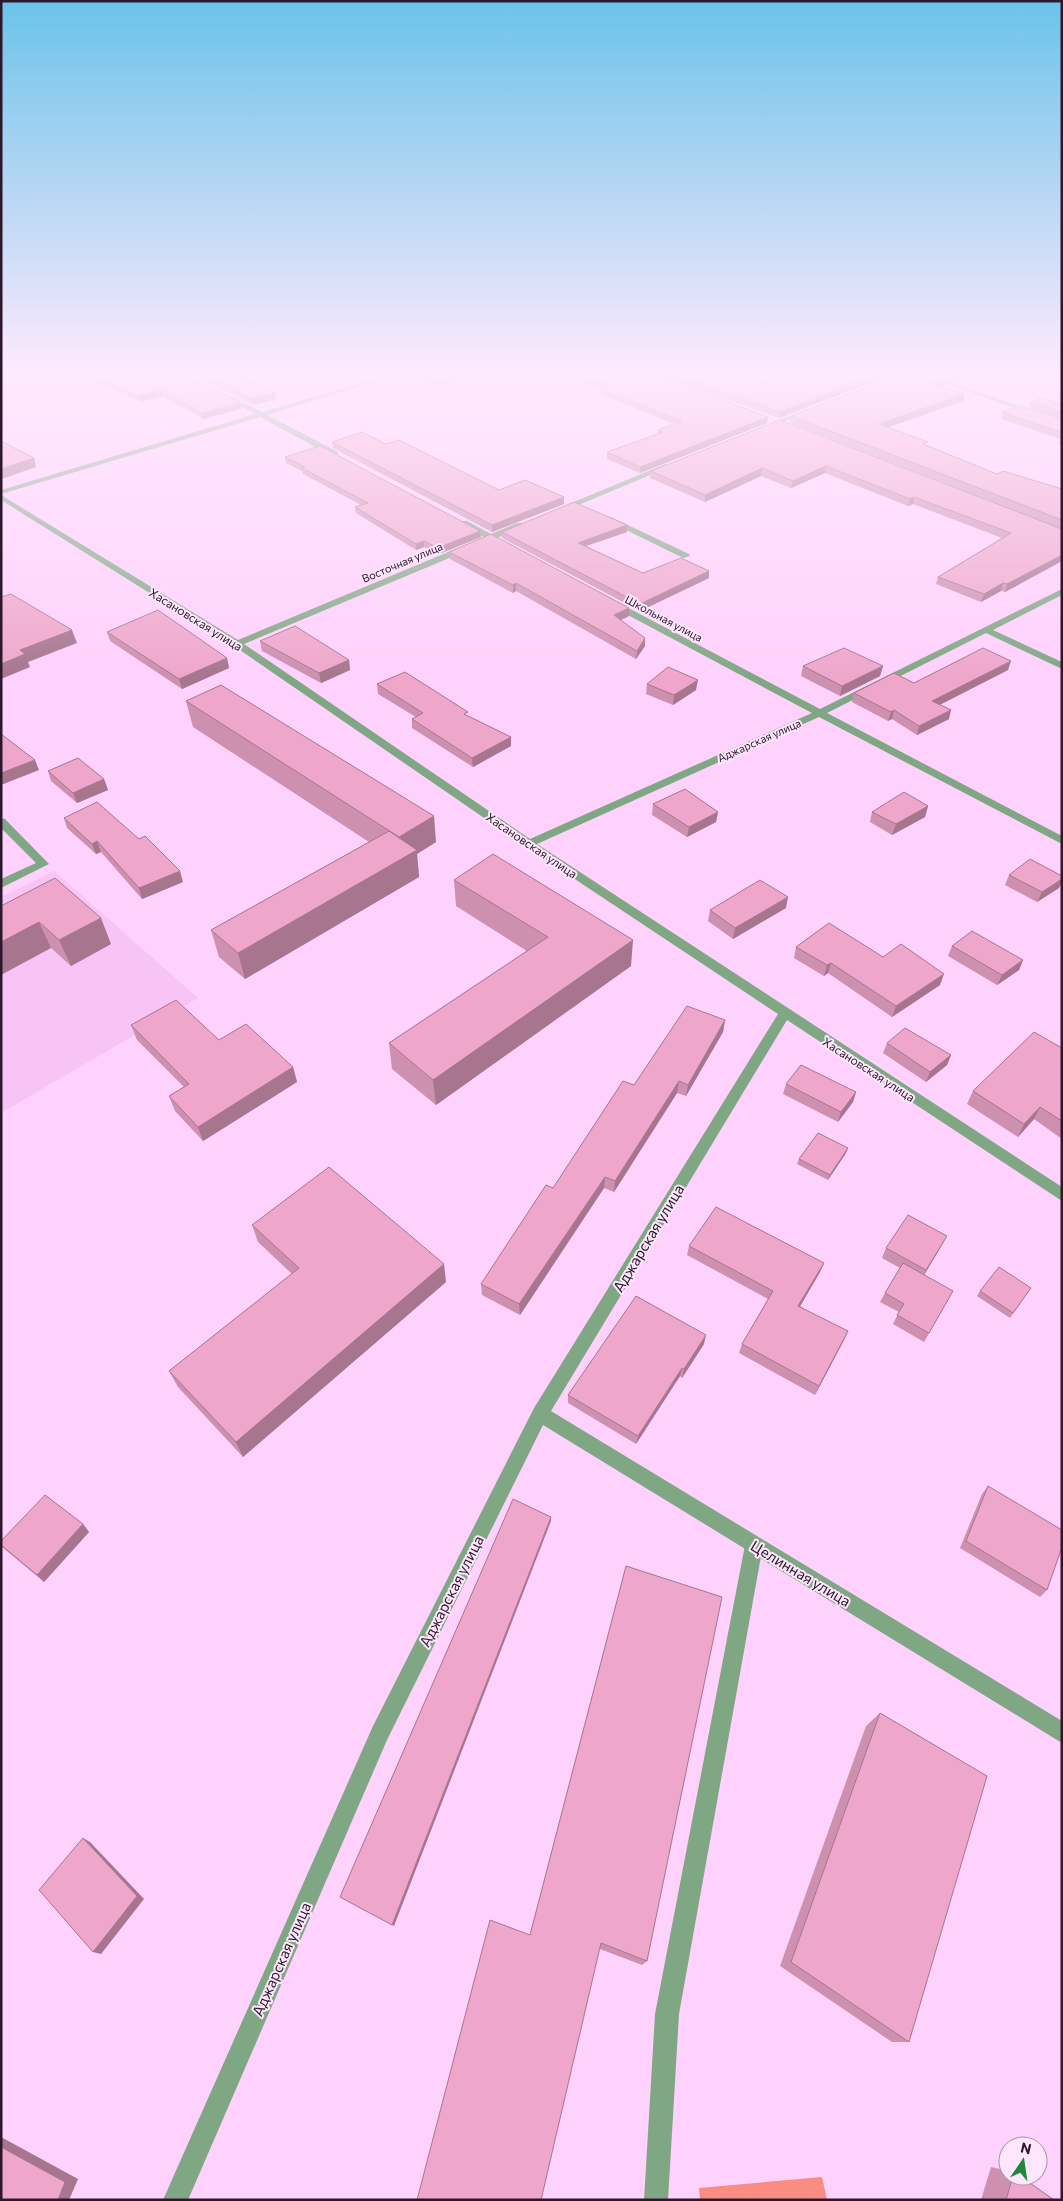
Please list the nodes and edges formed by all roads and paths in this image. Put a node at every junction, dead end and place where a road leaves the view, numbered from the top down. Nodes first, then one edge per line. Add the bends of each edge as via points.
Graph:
1 (65, 473) edge
2 (650, 473) edge
3 (1, 492) edge
4 (1, 496) edge
5 (577, 502) junction
6 (585, 506) edge
7 (554, 511) edge
8 (602, 515) edge
9 (456, 519) edge
10 (527, 522) edge
11 (490, 537) junction
12 (507, 547) edge
13 (686, 556) dead end
14 (1062, 592) edge
15 (602, 598) edge
16 (986, 630) junction
17 (237, 644) junction
18 (1062, 666) edge
19 (819, 713) junction
20 (1, 821) edge
21 (1062, 841) edge
22 (529, 844) junction
23 (1, 884) edge
24 (785, 1013) junction
25 (1062, 1194) edge
26 (540, 1414) junction
27 (754, 1545) junction
28 (1062, 1733) edge
29 (174, 2200) edge
30 (656, 2200) edge

1 - 3 street
2 - 5 street
4 - 17 street, Хасановская улица
5 - 6 street
5 - 7 street
8 - 13 street
9 - 11 street
10 - 11 street, Восточная улица
11 - 12 street
11 - 17 street, Восточная улица
14 - 16 street, Аджарская улица
15 - 19 street, Школьная улица
16 - 18 street
16 - 19 street, Аджарская улица
17 - 22 street, Хасановская улица
19 - 21 street, Школьная улица
19 - 22 street, Аджарская улица
20 - 23 street via 43,864
22 - 24 street, Хасановская улица
24 - 25 street, Хасановская улица
24 - 26 street, Аджарская улица
26 - 27 street, Целинная улица
26 - 29 street, Аджарская улица via 380,1732
27 - 28 street, Целинная улица
27 - 30 street via 667,2014

